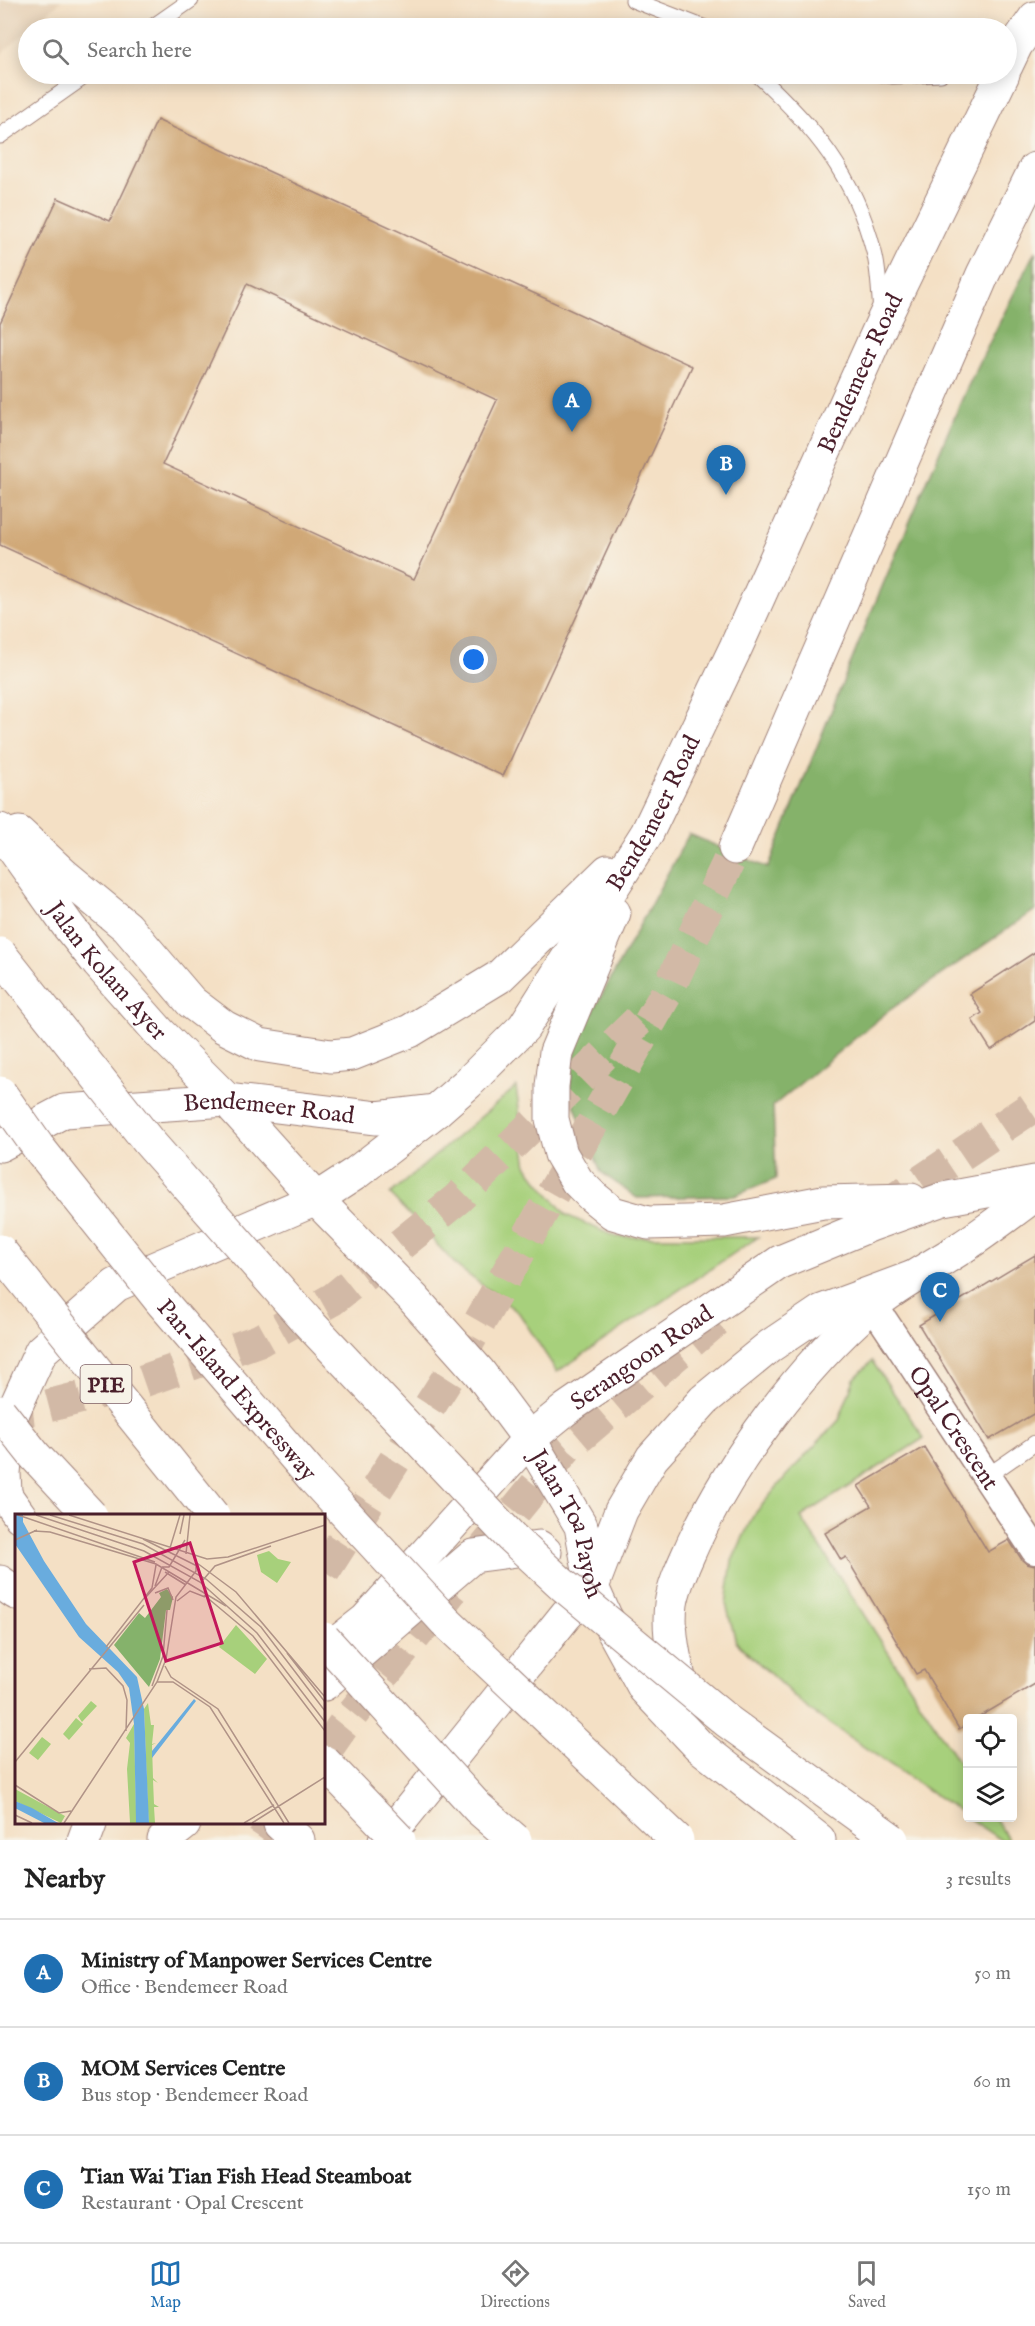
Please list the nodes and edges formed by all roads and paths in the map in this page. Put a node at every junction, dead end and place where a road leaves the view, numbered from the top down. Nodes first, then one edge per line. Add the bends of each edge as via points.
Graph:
1 (191, 0) edge
2 (633, 0) edge
3 (165, 18) edge
4 (679, 18) edge
5 (1035, 18) edge
6 (1017, 45) edge
7 (74, 84) edge
8 (769, 84) edge
9 (996, 84) edge
10 (0, 136) edge
11 (1035, 169) edge
12 (882, 323) junction
13 (0, 816) edge
14 (0, 830) edge
15 (647, 833) junction
16 (735, 848) tunnel mouth
17 (0, 954) edge
18 (0, 1093) edge
19 (227, 1101) junction
20 (436, 1111) junction
21 (0, 1145) edge
22 (1035, 1182) edge
23 (1035, 1195) edge
24 (316, 1199) junction
25 (943, 1199) junction
26 (0, 1251) edge
27 (911, 1278) junction
28 (873, 1305) junction
29 (0, 1412) edge
30 (529, 1439) junction
31 (1035, 1443) edge
32 (986, 1477) junction
33 (8, 1499) edge
34 (90, 1514) edge
35 (211, 1514) edge
36 (1035, 1550) edge
37 (0, 1582) edge
38 (592, 1587) junction
39 (15, 1592) edge
40 (326, 1641) edge
41 (326, 1651) edge
42 (326, 1682) edge
43 (699, 1746) junction
44 (326, 1764) edge
45 (90, 1825) edge
46 (183, 1825) edge
47 (281, 1825) edge
48 (84, 1840) edge
49 (164, 1840) edge
50 (298, 1840) edge
51 (385, 1840) edge
52 (399, 1840) edge
53 (514, 1840) edge
54 (677, 1840) edge
55 (819, 1840) edge
56 (892, 1840) edge

1 - 3 lane
2 - 4 lane
5 - 6 main road, Bendemeer Road
7 - 10 lane
8 - 12 lane via 799,113 857,198 875,254
9 - 12 main road, Bendemeer Road
11 - 16 main road via 983,274
12 - 15 main road, Bendemeer Road
13 - 15 main road via 127,927 191,1002 224,1027 260,1045 331,1056 352,1054 410,1031 498,977
14 - 19 main road, Jalan Kolam Ayer via 98,963
15 - 20 main road, Bendemeer Road via 524,1027
15 - 25 main road via 555,1052 552,1119 561,1154 577,1181 613,1213 648,1223 724,1221 823,1202
17 - 56 main road, bridge via 148,1141 314,1329 511,1537 727,1721
18 - 54 main road, Pan-Island Expressway, bridge via 38,1147 161,1301 315,1480 445,1621
19 - 20 main road, Bendemeer Road via 377,1118
19 - 21 main road, Bendemeer Road via 64,1111
19 - 24 main road, Jalan Kolam Ayer
20 - 24 main road
22 - 25 main road, Serangoon Road
23 - 27 main road
24 - 30 main road, Jalan Toa Payoh via 465,1355
24 - 33 main road via 116,1285 41,1351 9,1421 4,1473
25 - 30 main road, Serangoon Road via 780,1262
26 - 35 main road, PIE, bridge
27 - 28 main road
27 - 38 main road via 822,1311 770,1346 704,1400 652,1458 621,1511
28 - 32 street, Opal Crescent
28 - 43 main road via 821,1355 747,1447 685,1561 671,1604 672,1632 675,1660
29 - 34 main road, bridge
30 - 38 main road, Jalan Toa Payoh via 580,1526
30 - 41 main road, Serangoon Road via 366,1620
31 - 32 lane
32 - 36 street, Opal Crescent
37 - 39 main road
38 - 42 main road via 539,1547 473,1556
38 - 43 main road, Jalan Toa Payoh via 645,1689
38 - 51 main road
40 - 53 main road, bridge via 478,1808
43 - 55 main road, Jalan Toa Payoh
44 - 52 main road, bridge
45 - 48 main road
46 - 49 main road
47 - 50 main road

